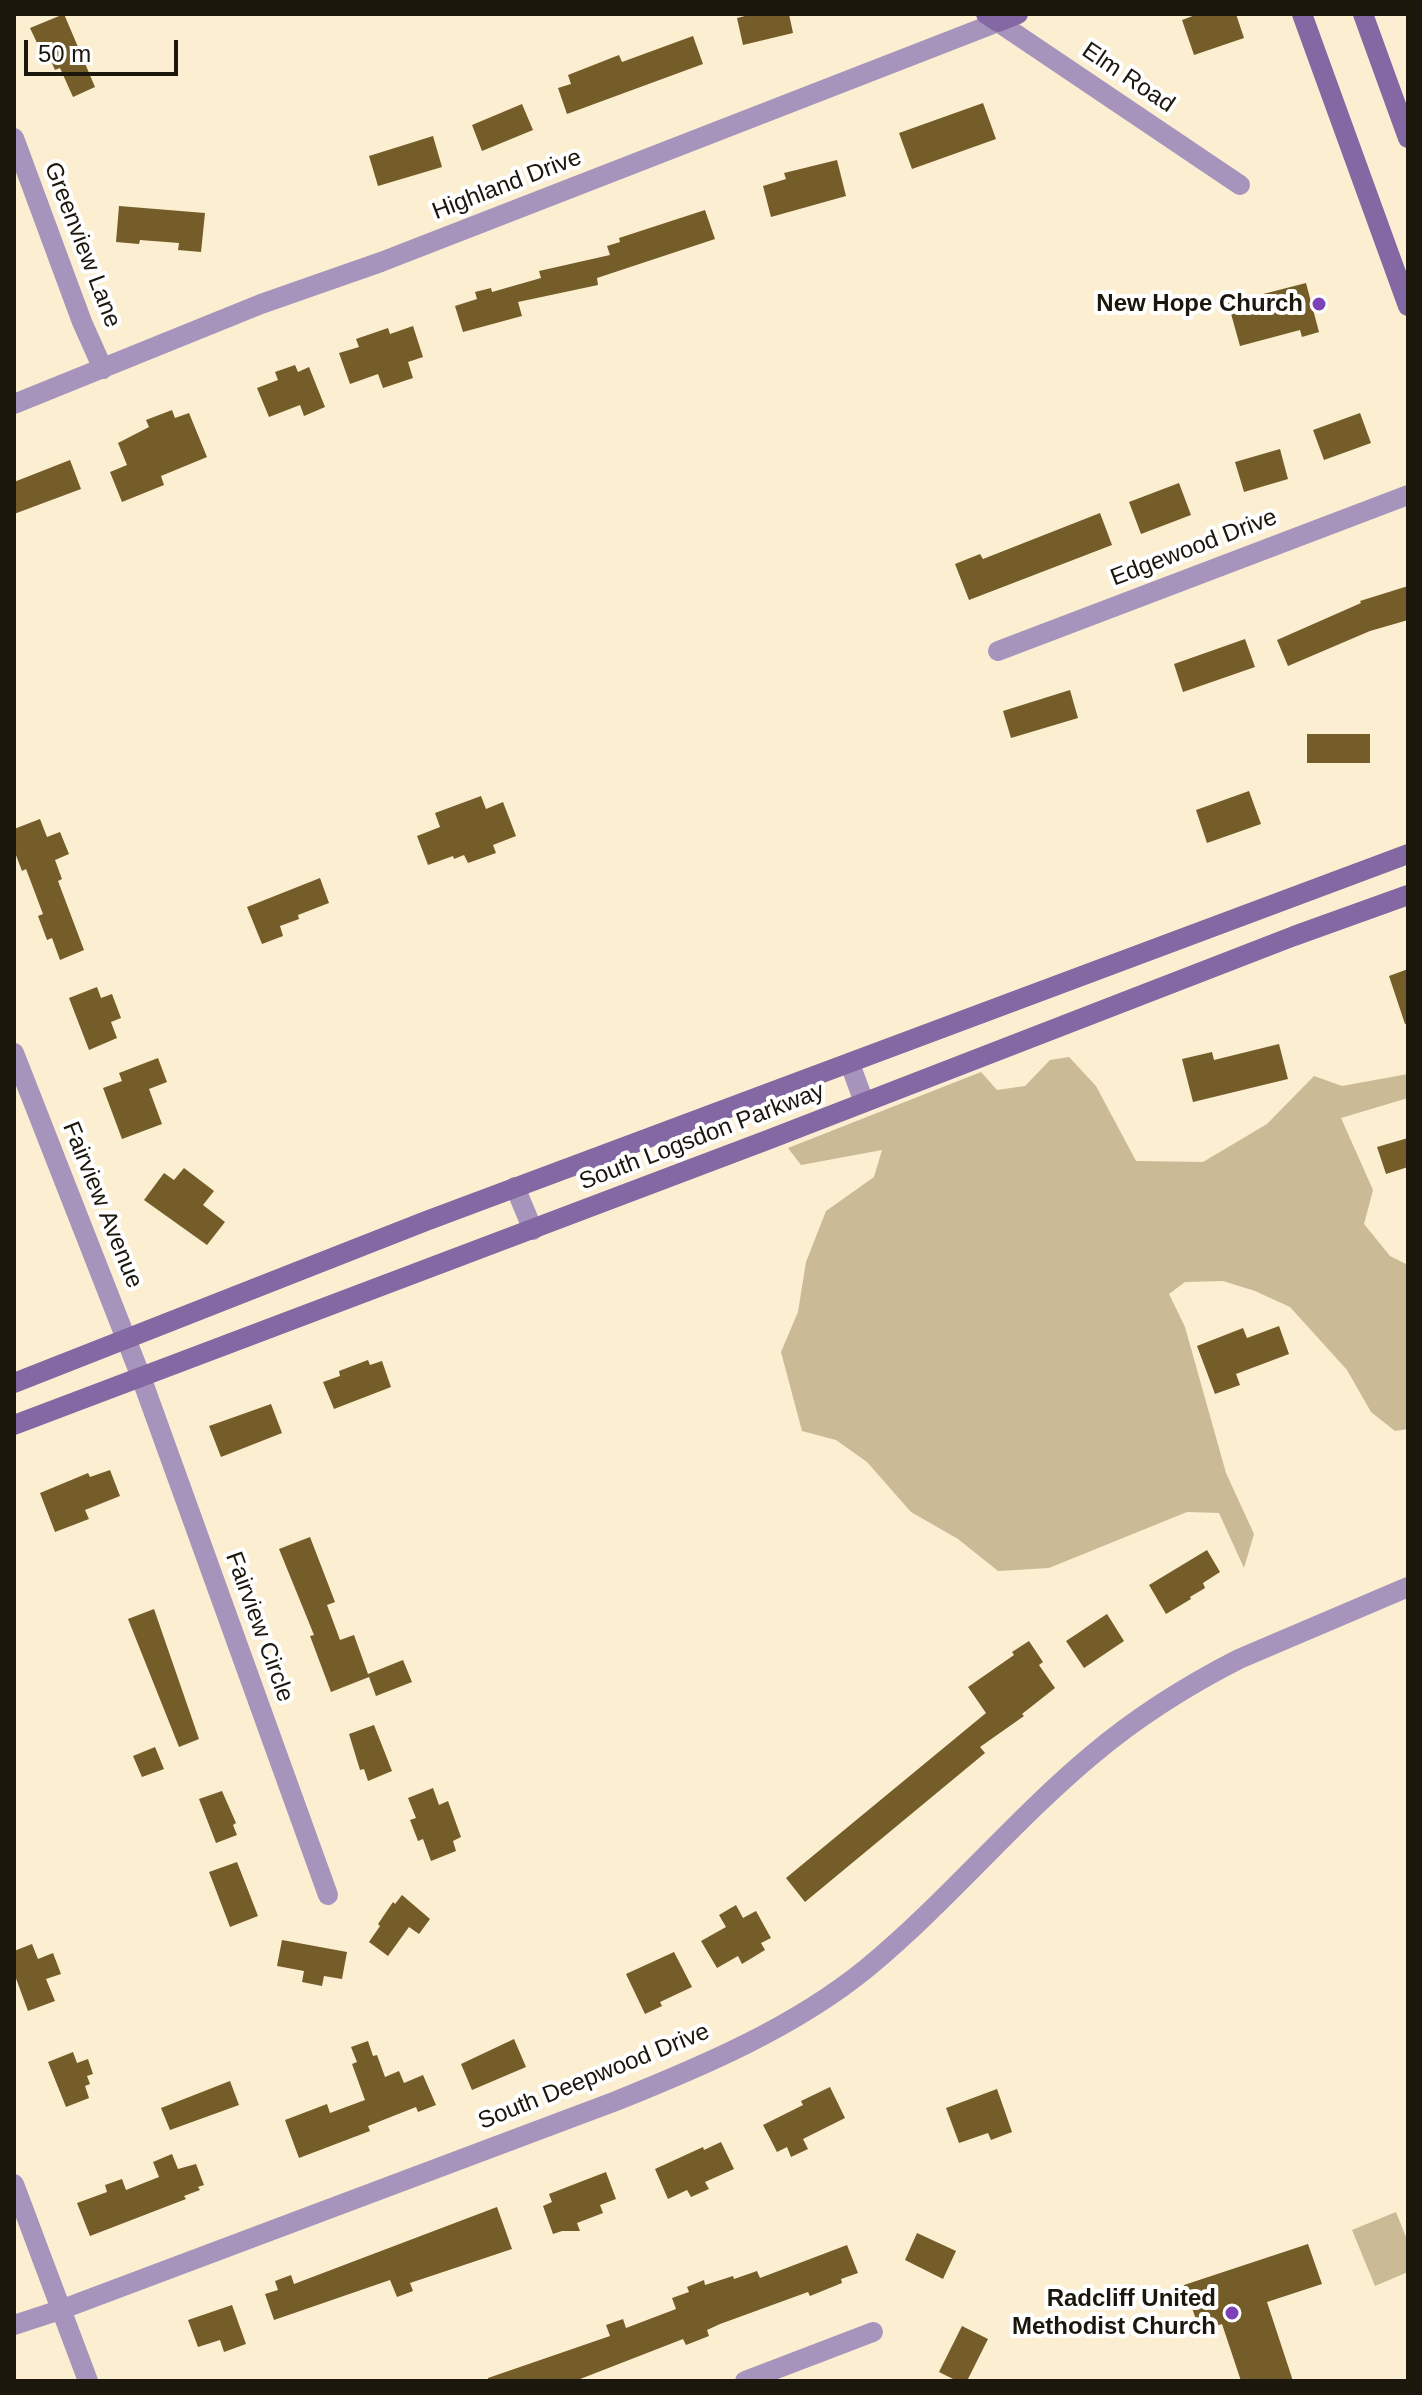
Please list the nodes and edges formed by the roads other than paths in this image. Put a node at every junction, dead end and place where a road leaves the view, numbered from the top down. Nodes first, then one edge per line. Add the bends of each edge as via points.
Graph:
1 (1018, 14) edge
2 (1302, 14) edge
3 (1363, 14) edge
4 (992, 18) edge
5 (14, 138) edge
6 (1408, 138) edge
7 (1240, 185) dead end
8 (1404, 287) edge
9 (1408, 306) edge
10 (103, 369) junction
11 (14, 404) edge
12 (1408, 495) edge
13 (998, 651) dead end
14 (1408, 854) edge
15 (1408, 895) edge
16 (14, 1053) edge
17 (850, 1064) junction
18 (864, 1102) junction
19 (515, 1187) junction
20 (533, 1230) junction
21 (127, 1339) junction
22 (141, 1377) junction
23 (14, 1383) edge
24 (14, 1425) edge
25 (1408, 1587) edge
26 (328, 1895) dead end
27 (14, 2184) edge
28 (60, 2310) junction
29 (14, 2325) edge
30 (873, 2332) dead end
31 (88, 2381) edge
32 (745, 2381) edge

1 - 4 main road, Highland Drive
2 - 8 main road
3 - 6 main road
4 - 7 street, Elm Road
4 - 10 street, Highland Drive
5 - 10 street, Greenview Lane
8 - 9 main road
10 - 11 street, Highland Drive
12 - 13 street, Edgewood Drive
14 - 17 main road, South Logsdon Parkway
15 - 18 main road, South Logsdon Parkway
16 - 21 street, Fairview Avenue
17 - 18 street
17 - 19 main road, South Logsdon Parkway
18 - 20 main road, South Logsdon Parkway
19 - 20 street
19 - 21 main road, South Logsdon Parkway
20 - 22 main road, South Logsdon Parkway
21 - 22 street, Fairview Avenue
21 - 23 main road, South Logsdon Parkway
22 - 24 main road, South Logsdon Parkway
22 - 26 street, Fairview Circle
25 - 28 street, South Deepwood Drive via 1239,1659 1141,1718 1048,1795 869,1966 828,1998 782,2023 675,2077
27 - 28 street
28 - 29 street, South Deepwood Drive
28 - 31 street
30 - 32 street

